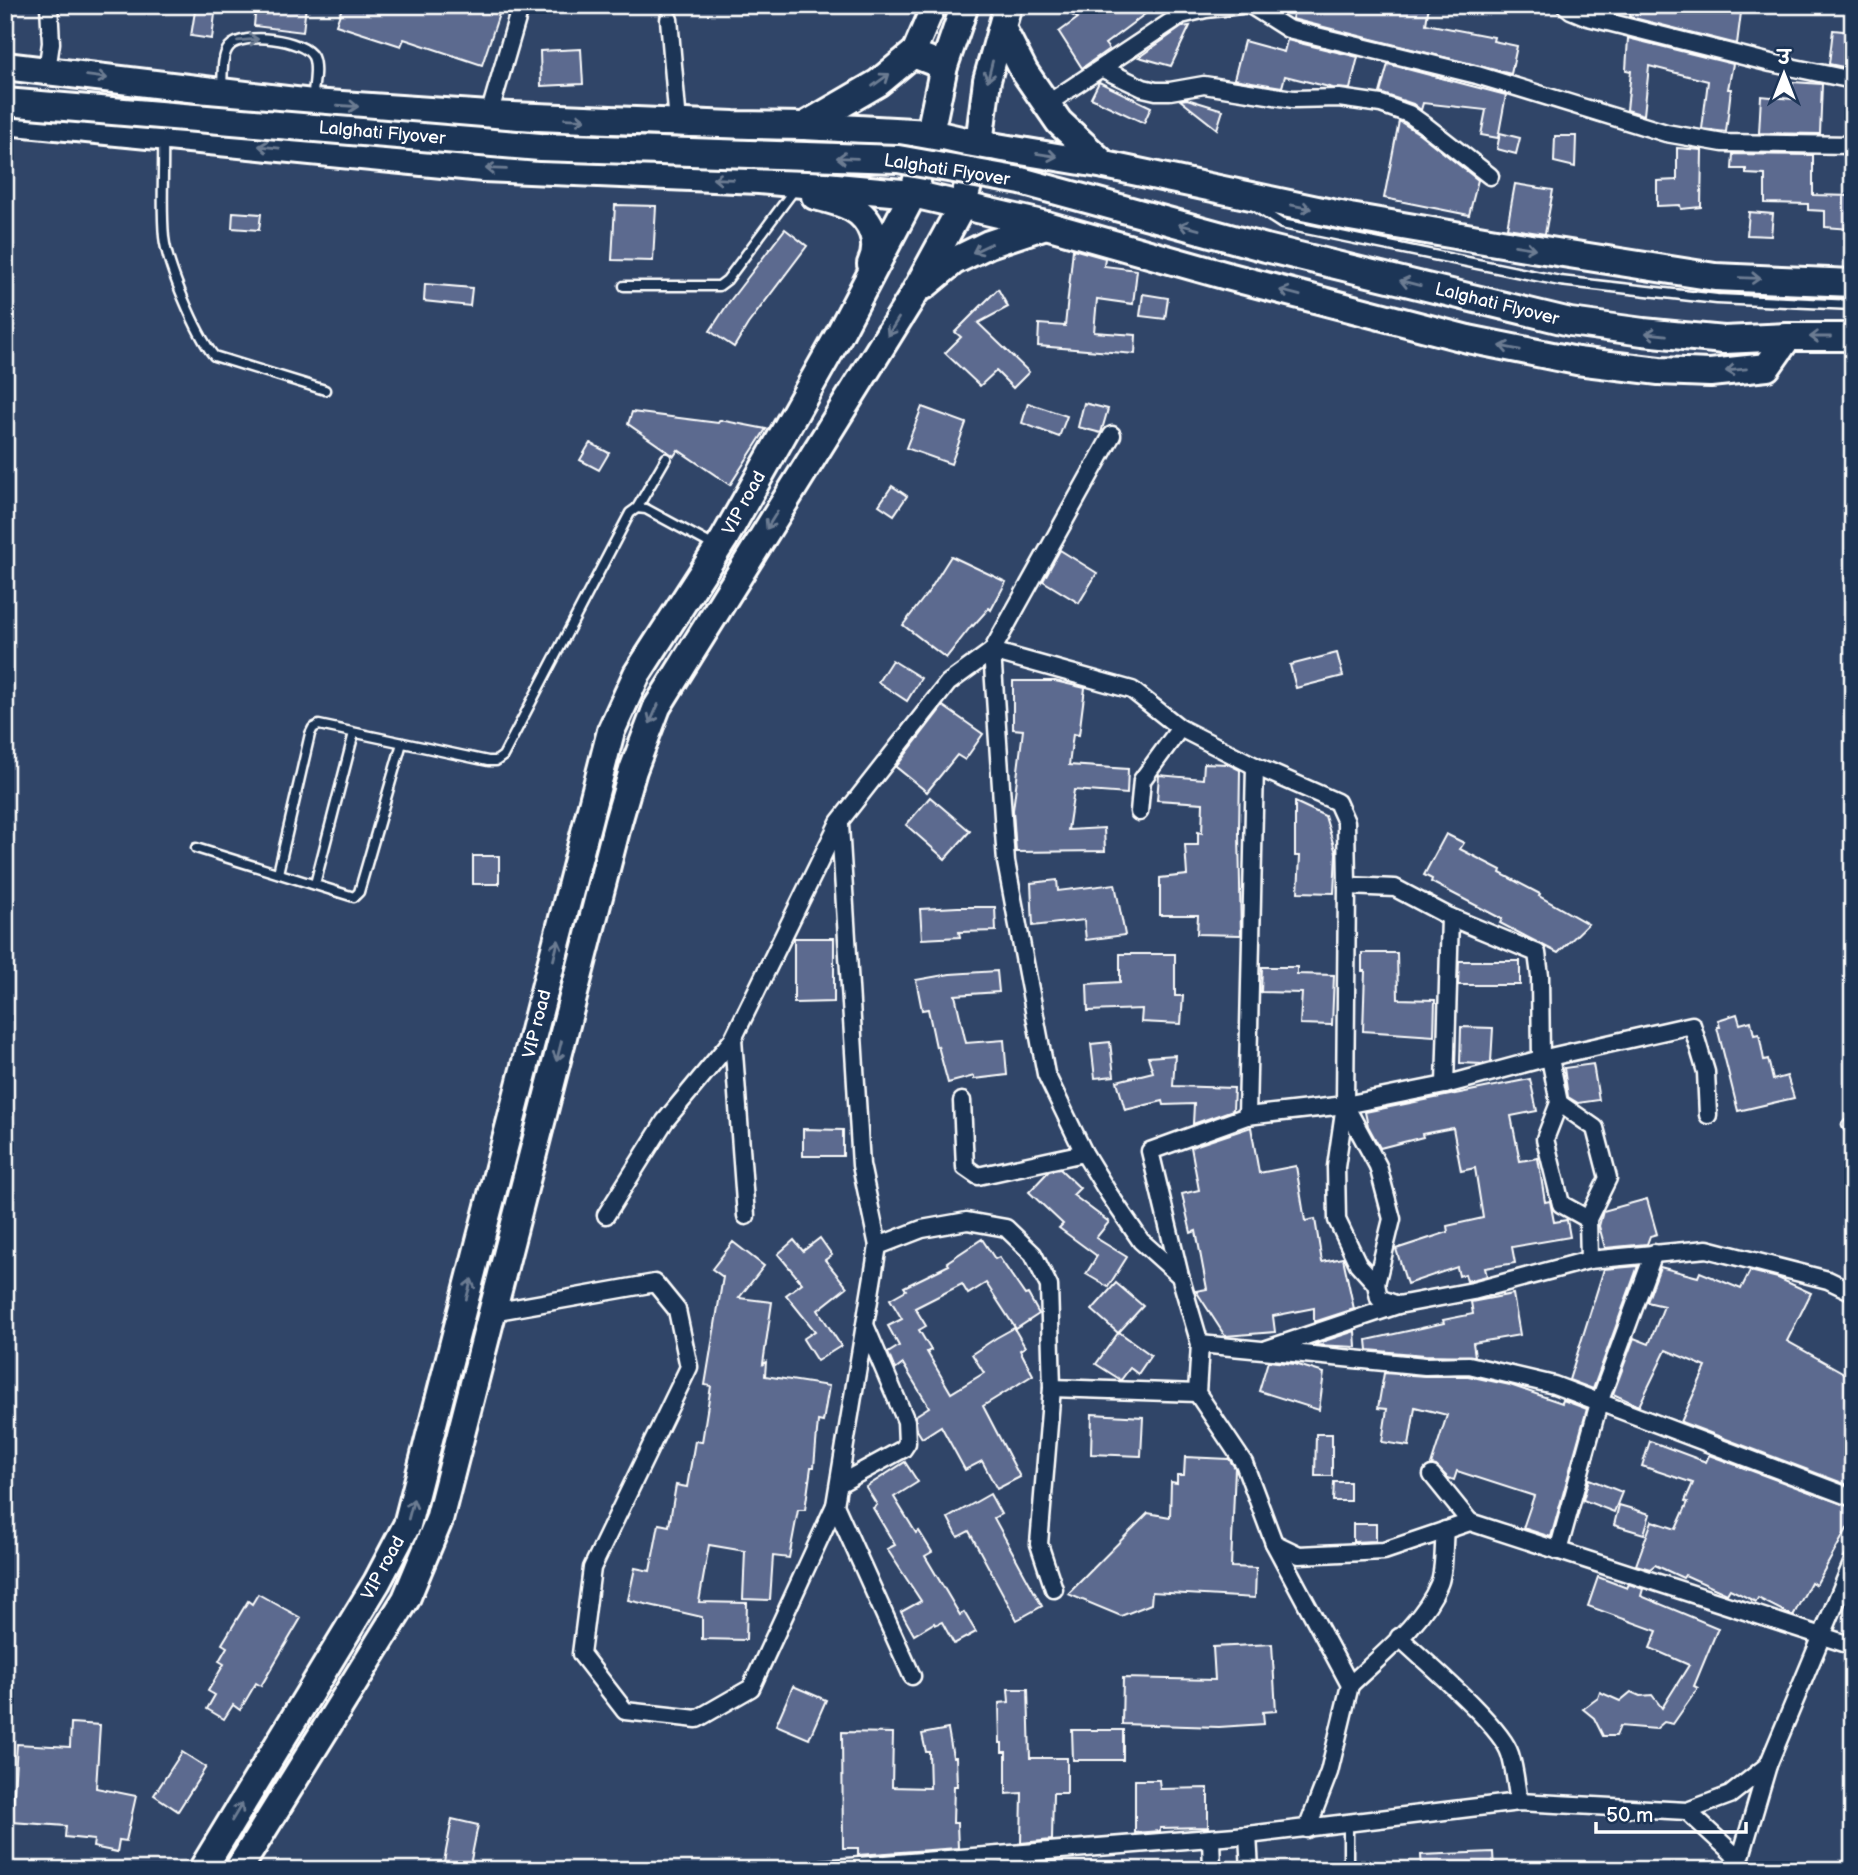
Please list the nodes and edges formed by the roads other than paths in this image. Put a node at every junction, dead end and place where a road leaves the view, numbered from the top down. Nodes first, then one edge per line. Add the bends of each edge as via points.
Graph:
1 (49, 5) edge
2 (521, 5) edge
3 (934, 5) edge
4 (965, 5) edge
5 (1241, 5) edge
6 (1250, 5) edge
7 (1565, 5) edge
8 (1005, 17) edge
9 (669, 19) dead end
10 (913, 54) junction
11 (5, 66) edge
12 (944, 66) junction
13 (1102, 69) junction
14 (47, 70) junction
15 (1853, 80) edge
16 (222, 92) junction
17 (5, 102) edge
18 (312, 103) junction
19 (1046, 104) junction
20 (489, 115) junction
21 (5, 121) edge
22 (678, 123) junction
23 (804, 126) junction
24 (930, 133) junction
25 (163, 136) junction
26 (979, 144) junction
27 (1853, 145) edge
28 (1105, 165) junction
29 (1490, 176) dead end
30 (759, 180) junction
31 (794, 190) junction
32 (913, 194) junction
33 (1234, 194) junction
34 (963, 204) junction
35 (1046, 225) junction
36 (1853, 283) edge
37 (624, 286) dead end
38 (914, 294) junction
39 (1853, 305) edge
40 (840, 333) junction
41 (1788, 337) junction
42 (1853, 337) edge
43 (325, 390) dead end
44 (1112, 435) dead end
45 (666, 458) dead end
46 (637, 508) junction
47 (718, 549) junction
48 (992, 651) junction
49 (1180, 728) junction
50 (354, 733) junction
51 (402, 743) junction
52 (1255, 766) junction
53 (1139, 812) dead end
54 (839, 822) junction
55 (196, 848) dead end
56 (278, 873) junction
57 (315, 884) junction
58 (1347, 886) junction
59 (1450, 917) junction
60 (733, 1039) junction
61 (1545, 1058) junction
62 (1445, 1085) junction
63 (962, 1101) dead end
64 (1559, 1103) junction
65 (1345, 1105) junction
66 (1708, 1115) dead end
67 (1247, 1116) junction
68 (1847, 1125) dead end
69 (1853, 1134) edge
70 (1084, 1153) junction
71 (606, 1215) dead end
72 (746, 1216) dead end
73 (1588, 1219) junction
74 (877, 1246) junction
75 (1654, 1252) junction
76 (1589, 1260) junction
77 (1180, 1276) junction
78 (1376, 1284) junction
79 (1853, 1292) edge
80 (1398, 1305) junction
81 (492, 1311) junction
82 (865, 1325) junction
83 (1200, 1344) junction
84 (1262, 1351) junction
85 (1052, 1388) junction
86 (1197, 1392) junction
87 (1599, 1403) junction
88 (1432, 1475) dead end
89 (839, 1484) junction
90 (1853, 1498) edge
91 (835, 1506) junction
92 (1470, 1522) junction
93 (1445, 1530) junction
94 (1274, 1543) junction
95 (1558, 1551) junction
96 (1853, 1561) edge
97 (1054, 1589) dead end
98 (1821, 1634) junction
99 (1399, 1637) junction
100 (1853, 1646) edge
101 (912, 1676) dead end
102 (1350, 1685) junction
103 (1768, 1765) junction
104 (1519, 1802) junction
105 (1687, 1811) junction
106 (1348, 1824) junction
107 (1307, 1829) junction
108 (1248, 1835) junction
109 (1211, 1838) junction
110 (1738, 1864) edge
111 (822, 1869) edge
112 (201, 1870) edge
113 (238, 1870) edge
114 (817, 1870) edge
115 (1212, 1870) edge
116 (1250, 1870) edge
117 (1348, 1870) edge

1 - 14 street
2 - 20 street
3 - 10 street
4 - 12 main road, VIP road
5 - 13 street via 1181,15
6 - 27 street via 1287,29 1477,75 1667,133 1723,143
7 - 15 street via 1588,18
8 - 19 main road via 1024,71
8 -> 26 main road, VIP road via 987,80
9 - 22 street
10 - 12 main road
23 -> 10 main road via 878,83
11 - 14 main road
12 - 24 main road, VIP road
13 - 19 street
13 - 29 street via 1156,91 1204,85 1293,99 1339,98 1381,104 1409,114
14 -> 16 main road
16 - 18 main road
16 -> 18 lane via 224,61 234,42 286,41 312,55
41 -> 17 main road, Lalghati Flyover, bridge via 1724,340 1570,322 1266,248 1021,181 898,159 540,147
18 -> 20 main road
19 - 28 main road
20 -> 22 main road
21 - 25 main road
22 - 23 main road
23 - 24 main road
24 - 26 main road
24 - 32 main road, VIP road
30 -> 25 main road via 483,168
25 - 43 lane via 164,238 204,344 214,356
26 -> 28 main road
26 - 34 main road, VIP road
28 - 33 main road
30 - 31 main road
30 - 32 main road
31 - 37 lane via 719,286
31 - 40 main road via 852,208 871,228 876,255
32 - 34 main road
32 - 40 main road, VIP road
33 -> 36 main road via 1715,277
33 - 39 lane via 1282,224 1560,281 1717,299
34 - 35 main road
34 - 38 main road, VIP road
35 -> 38 main road via 954,261
41 -> 35 main road via 1767,367 1710,373 1577,361 1468,339
38 -> 81 main road, VIP road via 657,707 618,822
40 - 47 main road, VIP road
42 -> 41 main road, Lalghati Flyover
44 - 48 street
45 - 46 lane
46 - 47 lane
46 - 51 lane via 630,513 503,756 488,761
112 -> 47 main road, VIP road via 407,1525 611,731 637,674
48 - 49 street via 1132,690
48 - 54 street via 948,683
48 - 70 street via 1006,862 1046,1074
49 - 52 street
49 - 53 street via 1142,780
50 - 51 lane
50 - 56 lane via 318,725 313,728
50 - 57 lane
51 - 57 lane via 359,892 354,897
52 - 58 street via 1336,802 1346,822
52 - 67 street
54 - 60 street
54 - 74 street via 861,1165
55 - 56 lane
56 - 57 lane
58 - 59 street via 1395,888
58 - 65 street
59 - 61 street via 1537,953
59 - 62 street
60 - 71 street via 665,1121
60 - 72 street
61 - 62 street
61 - 64 street
61 - 66 street via 1692,1025 1706,1072
62 - 65 street
63 - 70 street via 965,1167 978,1176
64 - 73 street via 1545,1139 1561,1204
64 - 73 street via 1595,1128 1608,1178
65 - 67 street
65 - 78 street via 1378,1166 1392,1219
65 - 78 street via 1336,1167 1337,1220 1358,1264
67 - 77 street via 1150,1151
68 - 69 lane
70 - 77 street via 1141,1241
73 - 76 street
74 - 82 street
74 - 85 street via 922,1229 967,1221 1006,1228 1033,1254 1049,1286
75 - 76 street
75 - 79 street via 1707,1249 1828,1280
75 - 87 street
76 - 80 street via 1473,1291
77 - 83 street
78 - 80 street via 1379,1298
80 - 84 street
81 - 91 street via 655,1283 677,1310 689,1367 592,1568 581,1654 625,1711 697,1719 751,1688
81 - 113 main road, VIP road via 439,1520 406,1599
82 - 89 street
82 - 89 street via 906,1421 907,1443 903,1450
83 - 84 street
83 - 86 street
84 - 87 street via 1425,1366 1469,1365 1554,1385
85 - 86 street
85 - 97 street via 1039,1544
86 - 94 street via 1244,1463
87 - 90 street
87 - 95 street
88 - 92 street
89 - 91 street
91 - 101 street
92 - 93 street
92 - 95 street
93 - 94 street via 1384,1551 1299,1555
93 - 99 street via 1441,1581 1418,1618
94 - 102 street
95 - 98 street
96 - 98 street
98 - 100 street
98 - 103 street
99 - 102 street
99 - 104 street via 1504,1742
102 - 107 street via 1329,1772
103 - 105 street via 1730,1795
103 - 110 street
104 - 105 street
104 - 106 street
105 - 110 street
106 - 107 street
106 - 117 lane
107 - 108 street
108 - 109 street
108 - 116 street
109 - 111 street
109 - 115 street
111 - 114 lane

